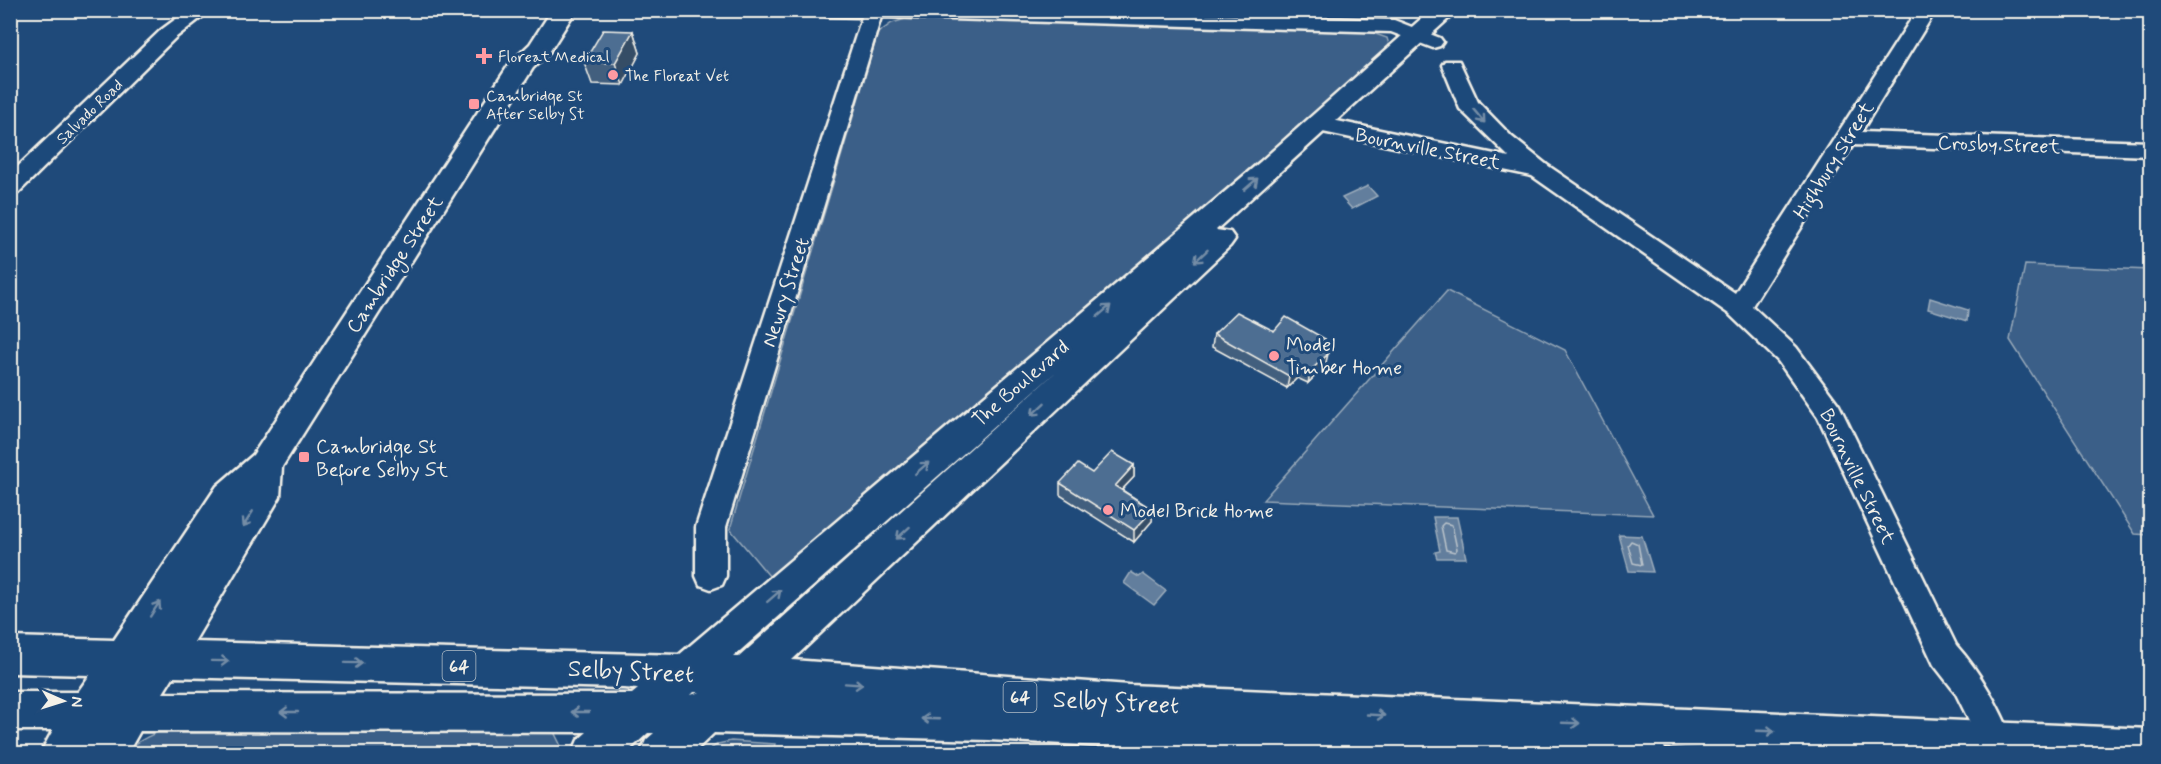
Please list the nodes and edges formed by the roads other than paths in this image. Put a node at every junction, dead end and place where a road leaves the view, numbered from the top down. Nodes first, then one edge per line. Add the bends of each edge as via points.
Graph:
1 (183, 10) edge
2 (202, 10) edge
3 (549, 10) edge
4 (564, 10) edge
5 (826, 10) edge
6 (1446, 10) edge
7 (1467, 10) edge
8 (1927, 10) edge
9 (873, 11) edge
10 (1187, 15) edge
11 (168, 34) junction
12 (1425, 39) junction
13 (523, 63) junction
14 (1452, 64) dead end
15 (1333, 129) junction
16 (1848, 138) junction
17 (2151, 150) edge
18 (1539, 170) junction
19 (10, 188) edge
20 (1738, 308) junction
21 (711, 576) dead end
22 (10, 655) edge
23 (142, 659) junction
24 (684, 673) junction
25 (743, 677) junction
26 (10, 711) edge
27 (88, 712) junction
28 (129, 712) junction
29 (639, 712) junction
30 (705, 713) junction
31 (1986, 741) junction
32 (2151, 749) edge
33 (61, 753) edge
34 (103, 753) edge
35 (592, 753) edge
36 (661, 753) edge
37 (1646, 753) edge

1 - 11 street, Salvado Road
2 - 11 street, Salvado Road
3 - 13 main road, Cambridge Street via 524,50
4 - 13 main road, Cambridge Street via 539,50
5 - 9 street
6 - 12 main road, The Boulevard
7 - 12 main road, The Boulevard
8 - 16 street, Highbury Street
9 - 10 street
9 - 21 street, Newry Street via 711,527
10 - 12 street via 1394,26
11 - 19 street, Salvado Road
12 - 15 main road, The Boulevard
13 - 23 main road, Cambridge Street via 265,465 262,497
14 -> 18 street, Bournville Street via 1468,104 1504,142
15 - 18 street, Bournville Street
24 -> 15 main road, The Boulevard
15 -> 25 main road, The Boulevard via 946,494
16 - 17 street, Crosby Street
16 - 20 street, Highbury Street
18 - 20 street, Bournville Street
20 - 31 street, Bournville Street via 1787,354 1829,412 1945,654 1967,681
22 - 23 main road, Selby Street / 64
23 -> 24 main road, Selby Street / 64
23 - 27 main road, Cambridge Street
23 - 28 main road, Cambridge Street
24 - 25 main road, Selby Street / 64
24 - 29 main road, The Boulevard
25 - 30 main road, The Boulevard
25 -> 31 main road, Selby Street / 64 via 1129,704
26 - 27 main road, Selby Street / 64
27 - 28 main road, Selby Street / 64
27 - 33 main road, Cambridge Street
29 -> 28 main road, Selby Street / 64
28 - 34 main road, Cambridge Street
29 - 30 main road, Selby Street / 64
29 - 35 main road, The Boulevard
30 - 36 main road, The Boulevard
37 -> 30 main road, Selby Street / 64 via 989,721
31 - 32 main road, Selby Street / 64

